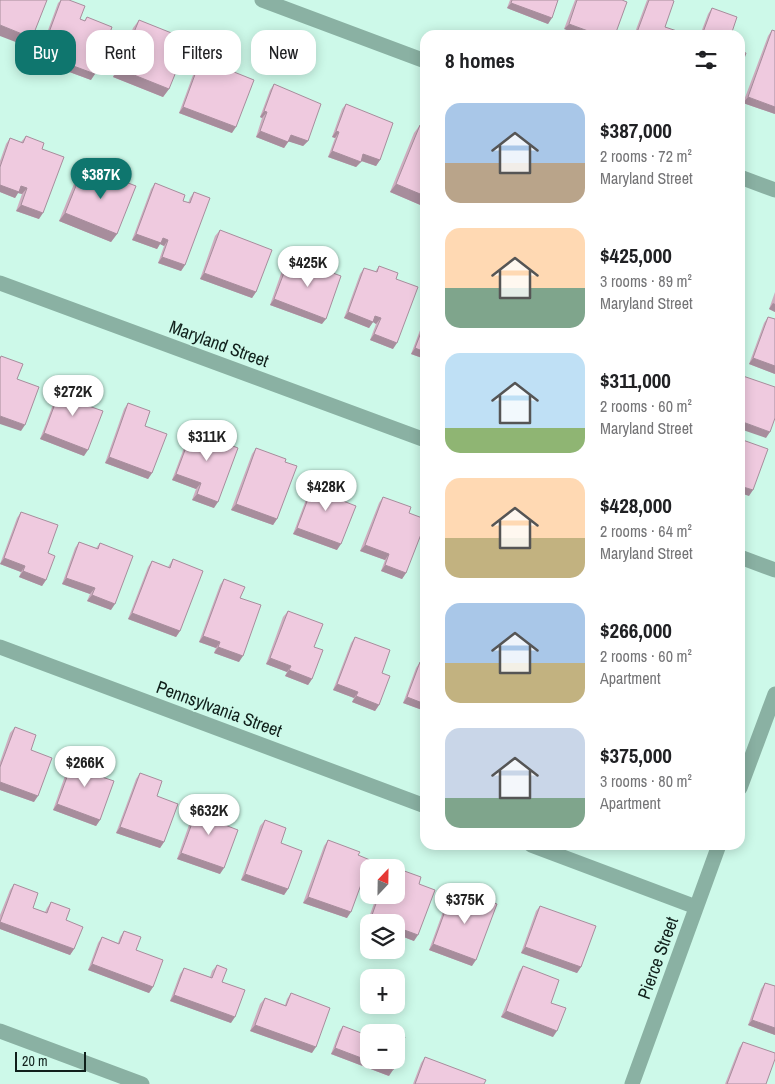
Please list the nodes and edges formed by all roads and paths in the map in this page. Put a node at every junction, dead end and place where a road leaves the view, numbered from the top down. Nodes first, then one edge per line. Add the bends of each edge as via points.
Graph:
1 (262, 0) edge
2 (420, 59) edge
3 (745, 179) edge
4 (775, 190) edge
5 (0, 283) edge
6 (420, 438) edge
7 (745, 559) edge
8 (775, 570) edge
9 (0, 648) edge
10 (775, 694) edge
11 (745, 775) edge
12 (420, 804) edge
13 (543, 850) edge
14 (717, 850) edge
15 (696, 907) junction
16 (0, 1031) edge
17 (142, 1084) edge
18 (632, 1084) edge

1 - 2 street
3 - 4 street
5 - 6 street, Maryland Street
7 - 8 street
9 - 12 street, Pennsylvania Street
10 - 11 street
13 - 15 street
14 - 15 street, Pierce Street
15 - 18 street, Pierce Street
16 - 17 street

